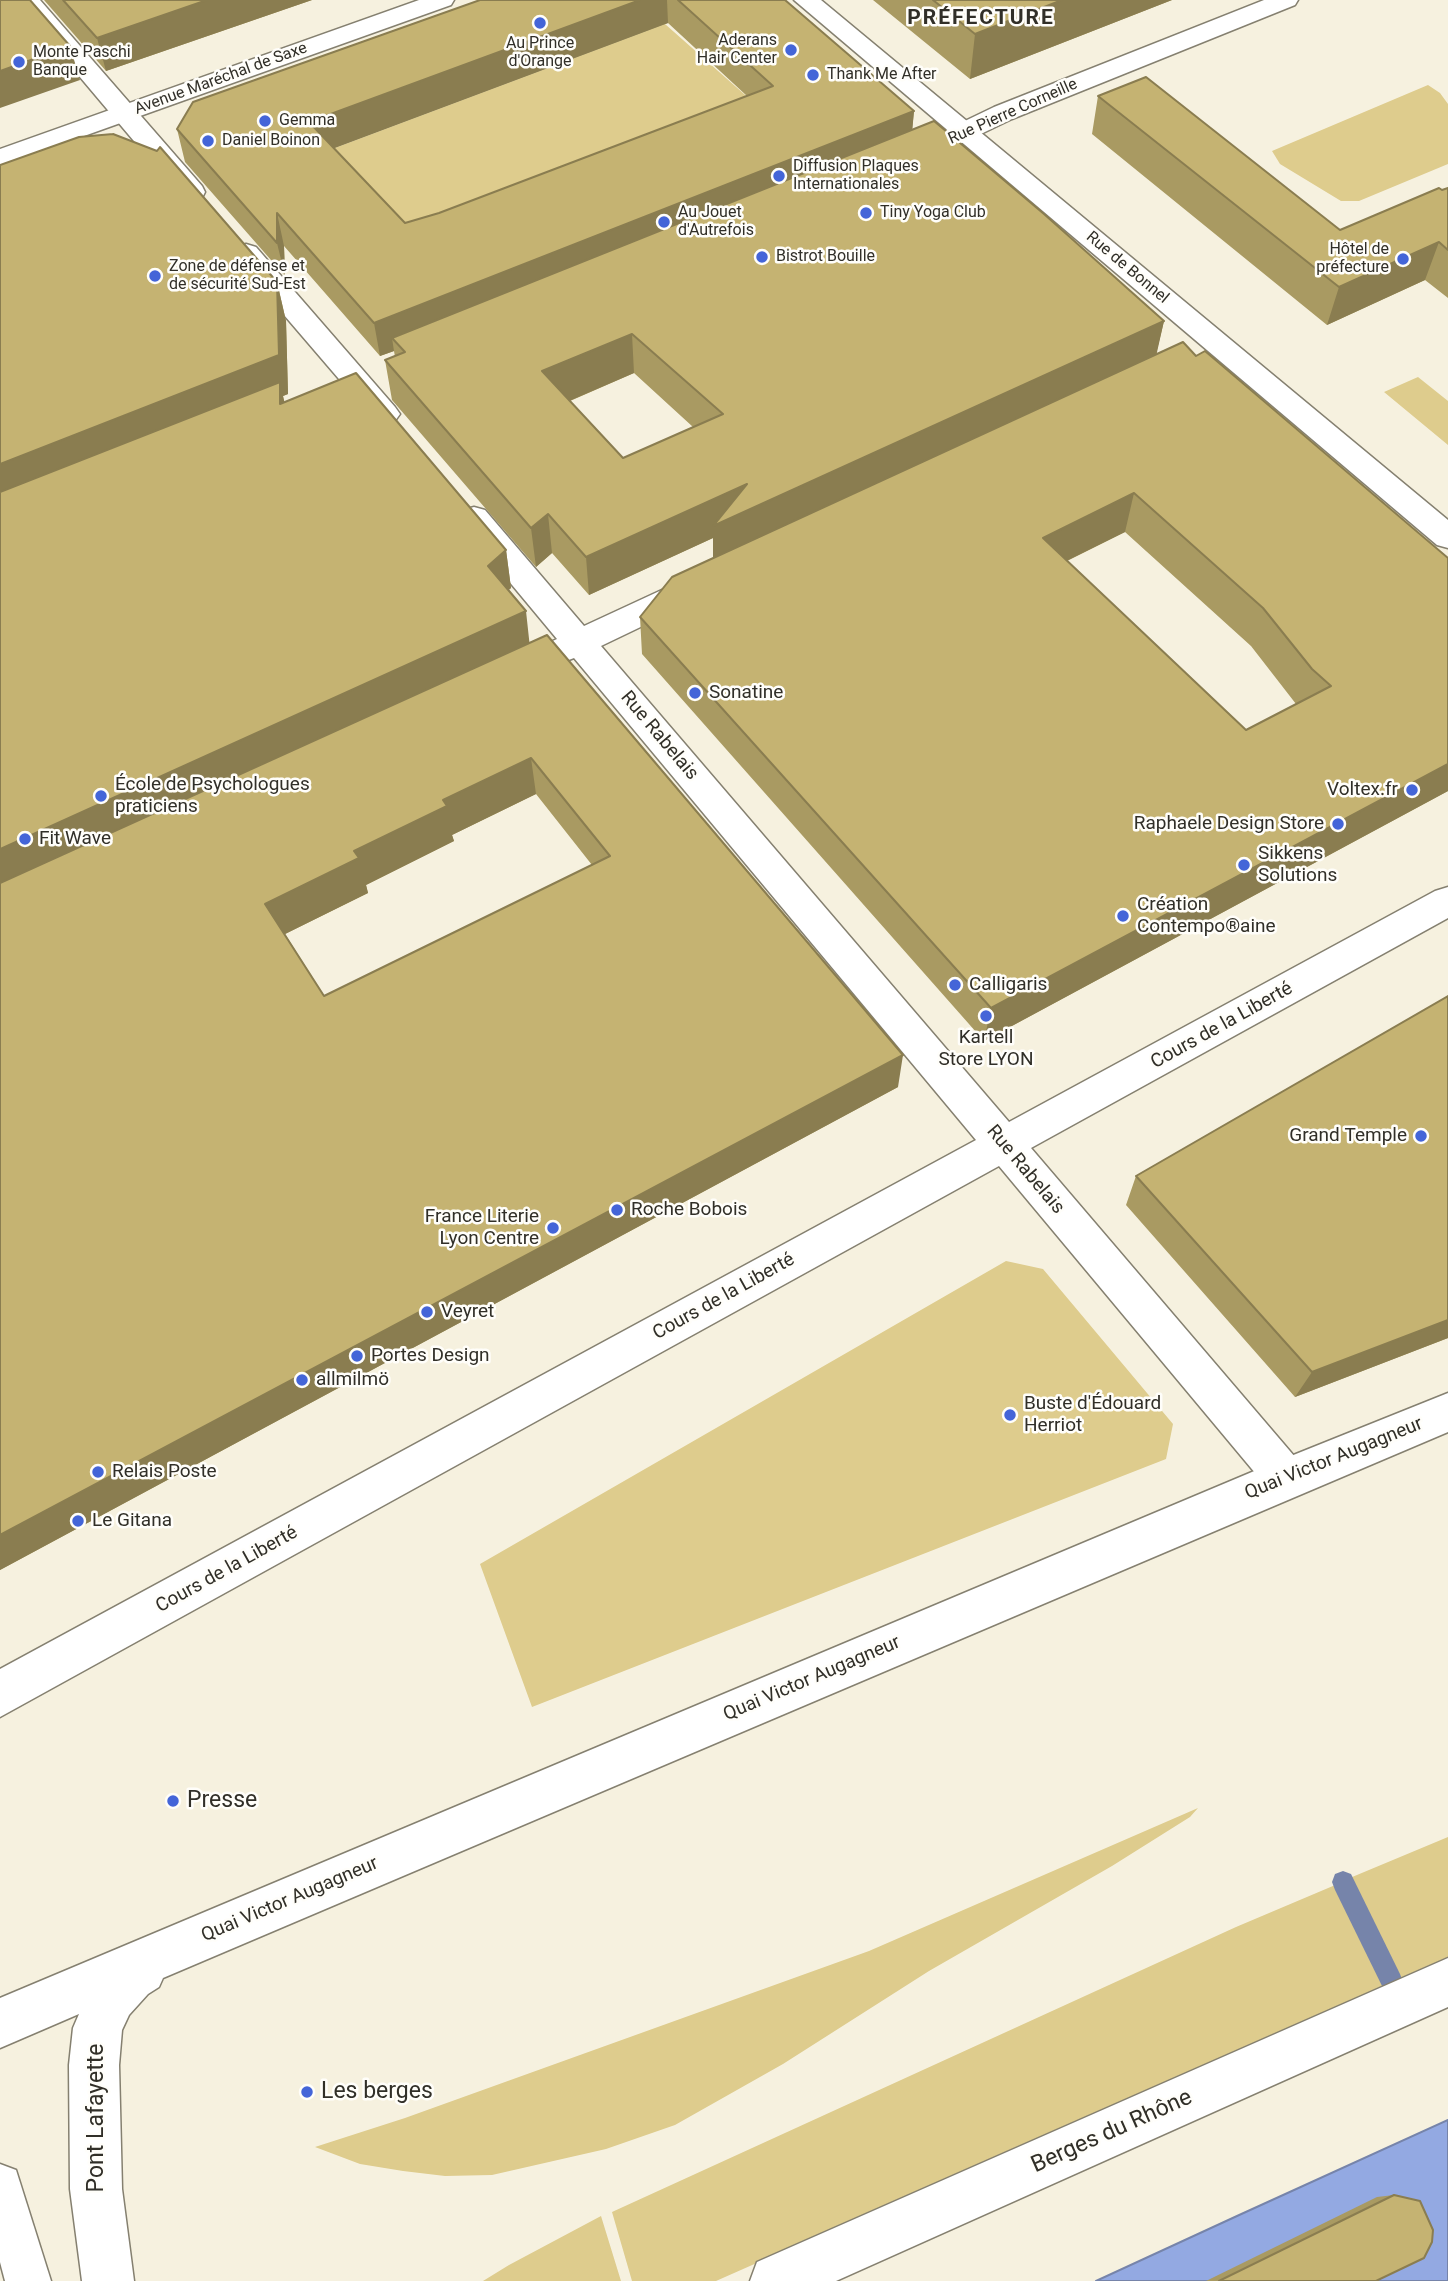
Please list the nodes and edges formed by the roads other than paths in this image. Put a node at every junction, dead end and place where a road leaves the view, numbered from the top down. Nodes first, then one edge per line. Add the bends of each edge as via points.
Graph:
1 (27, 0) edge
2 (806, 0) edge
3 (1286, 0) edge
4 (426, 2) edge
5 (124, 113) junction
6 (966, 132) junction
7 (0, 158) edge
8 (902, 159) edge
9 (1219, 346) junction
10 (1188, 360) edge
11 (402, 434) edge
12 (455, 496) edge
13 (1448, 537) edge
14 (713, 580) edge
15 (579, 642) junction
16 (530, 665) edge
17 (1448, 901) edge
18 (1003, 1145) junction
19 (1448, 1412) edge
20 (1286, 1478) junction
21 (0, 1694) edge
22 (177, 1948) junction
23 (1448, 1982) edge
24 (0, 2023) edge
25 (0, 2186) edge
26 (28, 2281) edge
27 (108, 2281) edge
28 (776, 2281) edge

1 - 5 street
2 - 6 street, Rue de Bonnel
3 - 6 street, Rue Pierre Corneille
4 - 5 street, Avenue Maréchal de Saxe
5 - 7 street, Avenue Maréchal de Saxe
5 - 11 street
6 - 8 street, Rue Pierre Corneille
6 - 9 street, Rue de Bonnel
9 - 10 street
9 - 13 street, Rue de Bonnel
12 - 15 street, Rue Rabelais
14 - 15 street
15 - 16 street
15 - 18 street, Rue Rabelais
17 - 18 street, Cours de la Liberté
18 - 20 street, Rue Rabelais
18 - 21 street, Cours de la Liberté
19 - 20 street, Quai Victor Augagneur
20 - 22 street, Quai Victor Augagneur
22 - 24 street
22 - 27 street, Pont Lafayette via 131,1977 112,1998 98,2028 94,2066 96,2189
23 - 28 street, Berges du Rhône
25 - 26 lane

